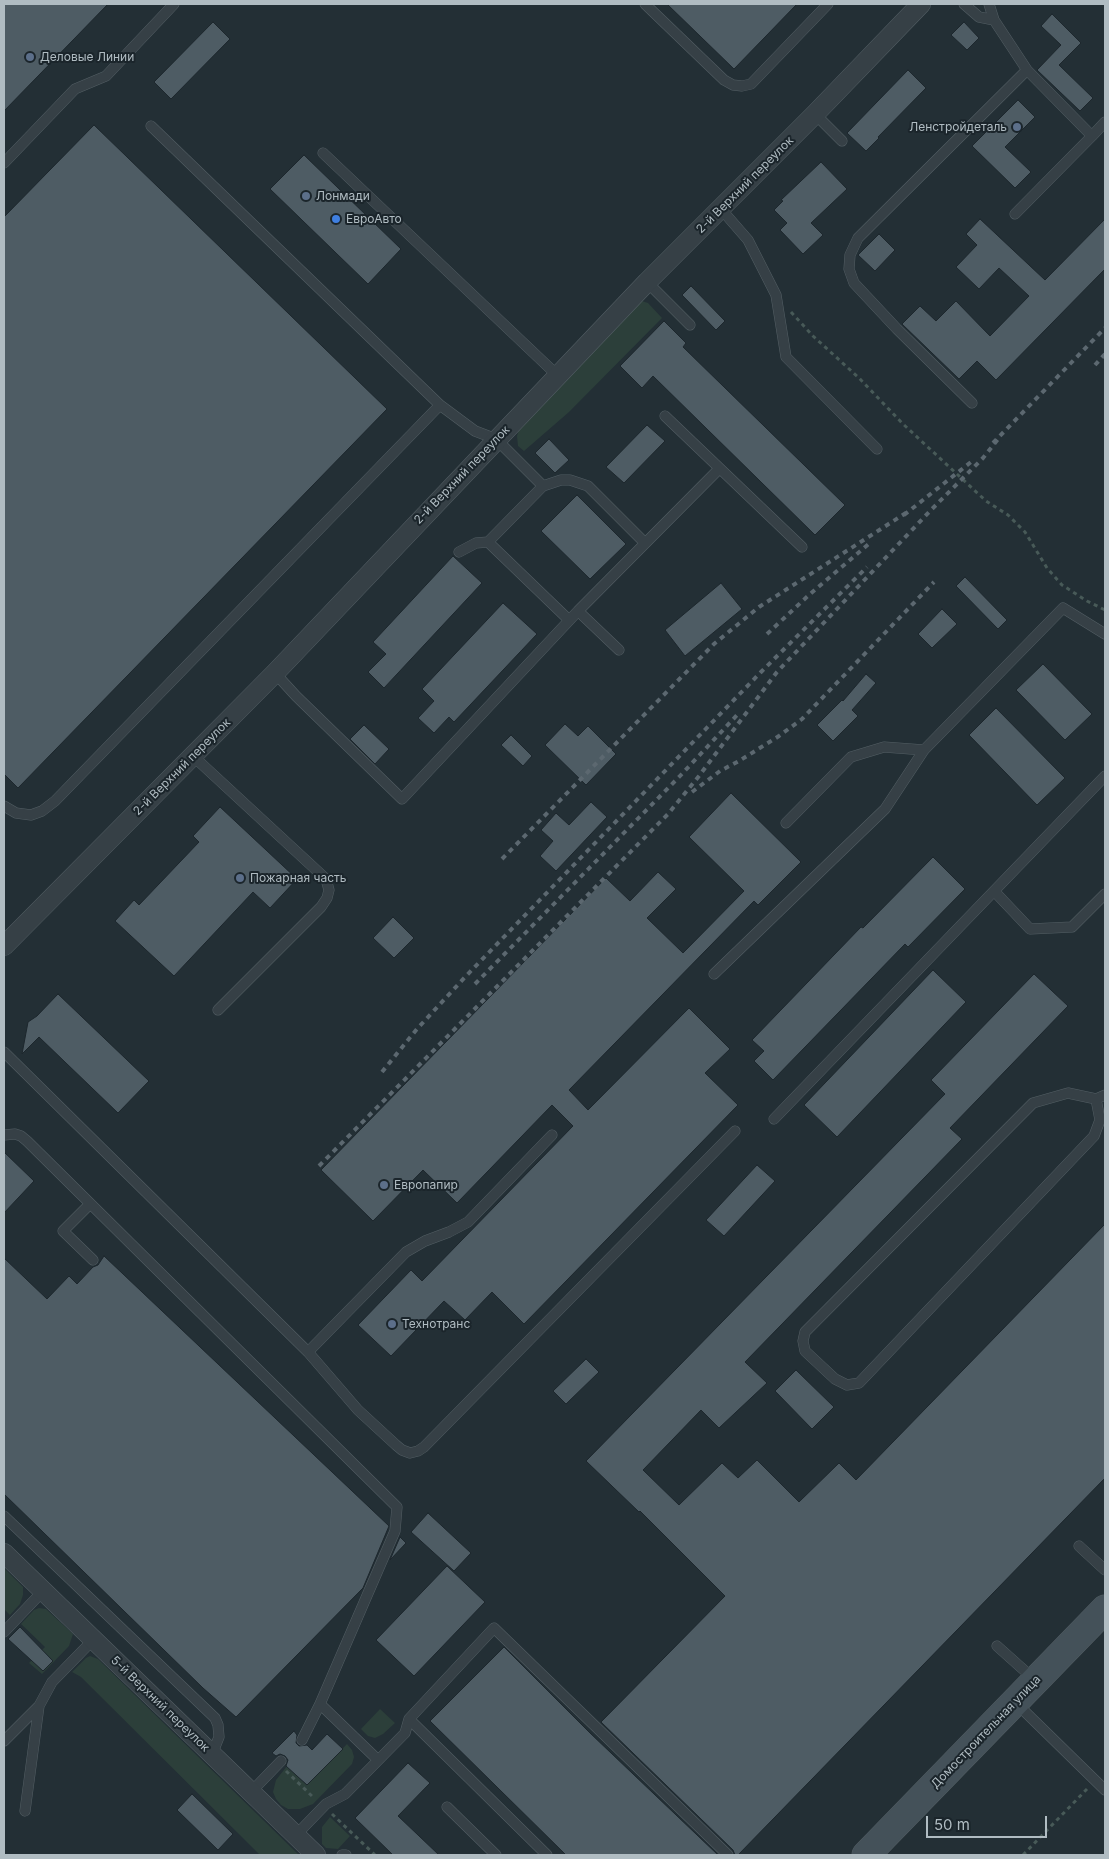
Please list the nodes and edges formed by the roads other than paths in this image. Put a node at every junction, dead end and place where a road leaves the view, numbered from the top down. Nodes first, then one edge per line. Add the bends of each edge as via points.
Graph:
1 (174, 4) edge
2 (645, 4) edge
3 (828, 4) edge
4 (921, 4) edge
5 (964, 4) edge
6 (989, 4) edge
7 (994, 20) junction
8 (1027, 70) junction
9 (815, 114) junction
10 (1105, 122) edge
11 (151, 126) dead end
12 (1092, 136) junction
13 (842, 141) dead end
14 (323, 153) dead end
15 (4, 163) edge
16 (721, 209) junction
17 (1015, 214) dead end
18 (647, 282) junction
19 (690, 325) dead end
20 (557, 375) junction
21 (972, 403) dead end
22 (440, 405) junction
23 (665, 416) dead end
24 (496, 439) junction
25 (877, 449) dead end
26 (719, 469) junction
27 (543, 486) junction
28 (488, 542) junction
29 (645, 543) junction
30 (802, 548) dead end
31 (459, 552) dead end
32 (578, 611) junction
33 (569, 620) junction
34 (1105, 634) edge
35 (619, 650) dead end
36 (275, 673) junction
37 (924, 750) junction
38 (192, 756) junction
39 (1105, 776) edge
40 (4, 806) edge
41 (786, 822) dead end
42 (994, 891) junction
43 (1105, 894) edge
44 (4, 946) edge
45 (714, 974) dead end
46 (218, 1010) dead end
47 (4, 1052) edge
48 (1101, 1097) edge
49 (774, 1119) dead end
50 (735, 1131) dead end
51 (552, 1135) dead end
52 (4, 1136) edge
53 (90, 1204) junction
54 (93, 1260) dead end
55 (308, 1352) junction
56 (4, 1516) edge
57 (1079, 1546) dead end
58 (4, 1553) edge
59 (1105, 1570) edge
60 (43, 1591) junction
61 (1105, 1610) edge
62 (4, 1632) edge
63 (93, 1640) junction
64 (997, 1646) dead end
65 (1036, 1681) junction
66 (1015, 1702) junction
67 (320, 1704) junction
68 (39, 1706) junction
69 (409, 1719) junction
70 (302, 1740) dead end
71 (4, 1741) edge
72 (209, 1752) junction
73 (378, 1760) junction
74 (281, 1761) dead end
75 (1105, 1790) edge
76 (251, 1792) junction
77 (447, 1807) dead end
78 (26, 1811) dead end
79 (296, 1835) junction
80 (316, 1855) edge
81 (342, 1855) edge
82 (346, 1855) edge
83 (496, 1855) edge
84 (547, 1855) edge
85 (728, 1855) edge
86 (866, 1855) edge

1 - 15 lane via 106,76 76,89
2 - 3 lane via 724,80 742,86 752,84
4 - 9 street, 2-й Верхний переулок
5 - 7 lane via 979,17
6 - 7 lane
7 - 8 lane
8 - 12 lane
8 - 21 lane via 858,238 850,254 849,270 854,283
9 - 13 lane
9 - 16 street, 2-й Верхний переулок
10 - 12 lane
11 - 22 lane
12 - 17 lane
14 - 20 lane
16 - 18 street, 2-й Верхний переулок
16 - 25 lane via 748,240 776,295 786,357
18 - 19 lane
18 - 20 street, 2-й Верхний переулок
20 - 24 street, 2-й Верхний переулок
22 - 24 lane via 475,431
22 - 40 lane via 55,802 31,815 16,813
23 - 26 lane
24 - 27 lane
24 - 36 street, 2-й Верхний переулок
26 - 29 lane
26 - 30 lane
27 - 28 lane
27 - 29 lane via 561,480 588,486
28 - 31 lane via 476,542
28 - 33 lane
29 - 32 lane
32 - 33 lane
32 - 35 lane
33 - 36 lane via 402,799
34 - 37 lane via 1063,608
36 - 38 street, 2-й Верхний переулок
37 - 41 lane via 884,747 851,758
37 - 45 lane via 885,809
38 - 44 street, 2-й Верхний переулок
38 - 46 lane via 326,879 329,890 320,907
39 - 42 lane
42 - 43 lane via 1030,929 1072,927
42 - 49 lane
47 - 55 lane
48 - 48 lane via 1068,1093 1033,1103 805,1332 805,1351 835,1379 847,1385 858,1383 1094,1136 1100,1120
50 - 55 lane via 418,1451 410,1453 396,1445 358,1410
51 - 55 lane via 468,1222 406,1252
52 - 53 lane via 14,1134 27,1140
53 - 54 lane via 63,1231
53 - 67 lane via 397,1507 395,1531
56 - 72 lane via 215,1718 218,1737 215,1747
57 - 59 lane
58 - 60 street, 5-й Верхний переулок
60 - 62 lane
60 - 63 street, 5-й Верхний переулок
61 - 65 street, Домостроительная улица
63 - 68 lane via 52,1682
63 - 72 street, 5-й Верхний переулок
64 - 65 lane
65 - 66 street, Домостроительная улица
66 - 75 lane
66 - 86 street, Домостроительная улица
67 - 70 lane
67 - 73 lane
68 - 71 lane
68 - 78 lane
69 - 73 lane via 405,1732
69 - 84 lane
69 - 85 lane via 494,1628
72 - 76 street, 5-й Верхний переулок
73 - 79 lane via 345,1794 326,1804
74 - 76 lane
76 - 79 street, 5-й Верхний переулок
77 - 83 lane
79 - 80 street, 5-й Верхний переулок
81 - 82 lane

